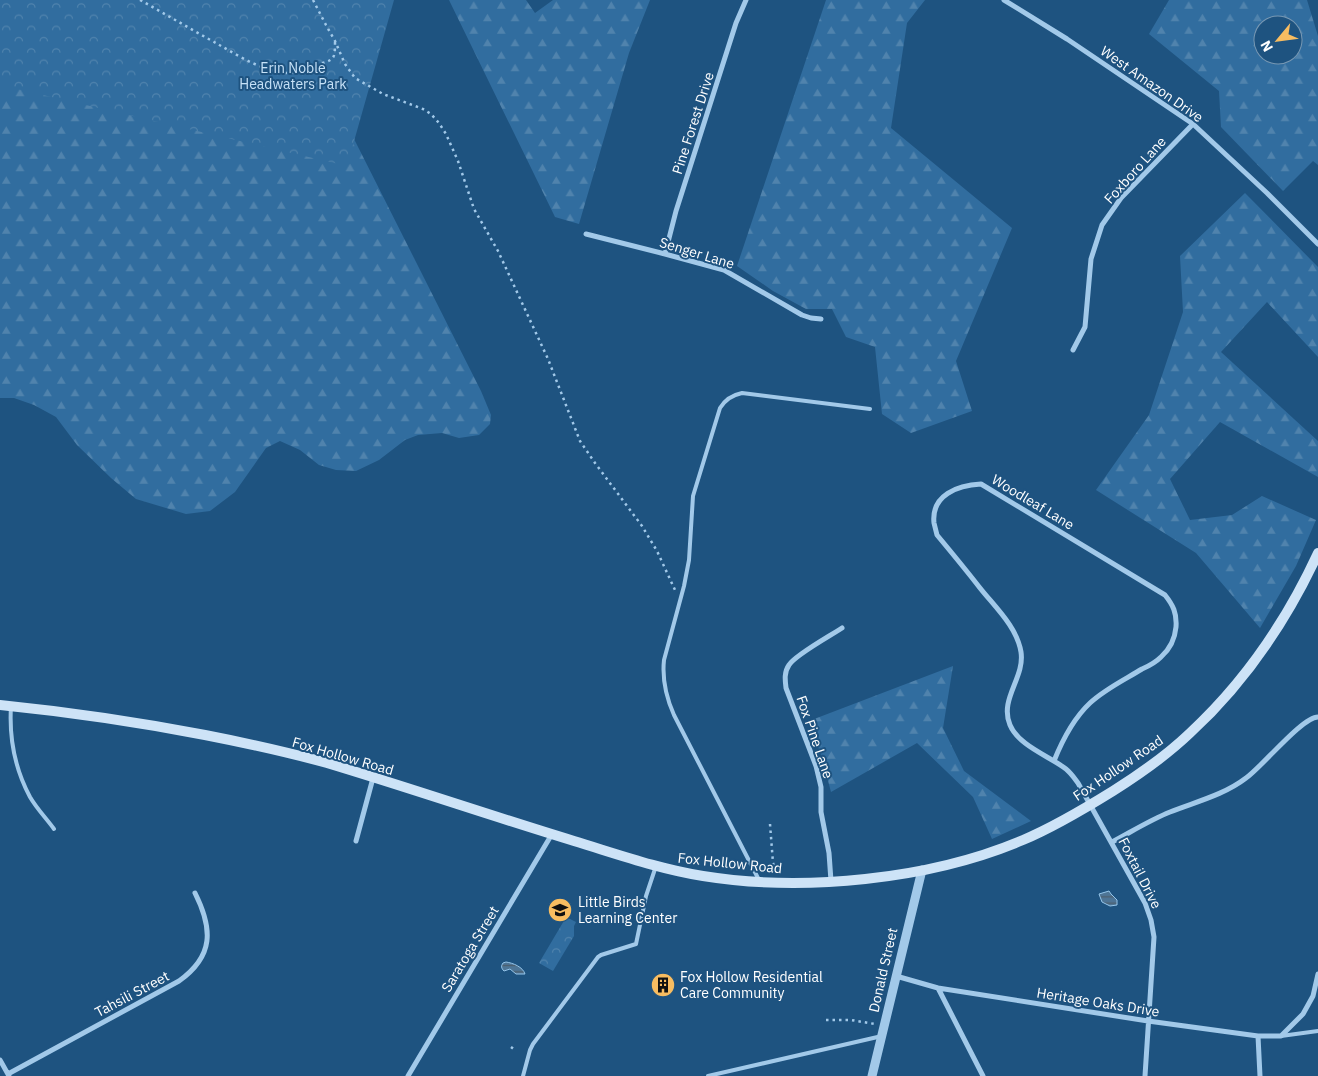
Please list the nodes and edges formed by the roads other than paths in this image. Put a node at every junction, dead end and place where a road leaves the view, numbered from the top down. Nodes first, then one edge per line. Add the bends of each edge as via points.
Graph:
1 (746, 0) edge
2 (1004, 0) edge
3 (1193, 124) junction
4 (586, 234) dead end
5 (1318, 244) edge
6 (665, 254) junction
7 (821, 319) dead end
8 (1073, 350) dead end
9 (870, 409) dead end
10 (1318, 553) edge
11 (842, 628) dead end
12 (0, 705) edge
13 (11, 706) junction
14 (1318, 717) edge
15 (1054, 761) junction
16 (373, 778) junction
17 (1090, 805) junction
18 (54, 829) dead end
19 (552, 834) junction
20 (356, 841) dead end
21 (1112, 842) junction
22 (656, 866) junction
23 (922, 870) junction
24 (760, 882) junction
25 (831, 882) junction
26 (195, 893) dead end
27 (1318, 974) edge
28 (896, 976) junction
29 (938, 988) junction
30 (1148, 1021) junction
31 (1318, 1031) edge
32 (882, 1036) junction
33 (1258, 1036) junction
34 (1281, 1036) junction
35 (0, 1060) edge
36 (8, 1075) edge
37 (408, 1076) edge
38 (523, 1076) edge
39 (708, 1076) edge
40 (872, 1076) edge
41 (983, 1076) edge
42 (1145, 1076) edge
43 (1260, 1076) edge

1 - 6 street, Pine Forest Drive via 676,211
2 - 3 street, West Amazon Drive
3 - 5 street, West Amazon Drive
3 - 8 street, Foxboro Lane via 1121,198 1102,225 1091,258 1085,327
4 - 6 street, Senger Lane
6 - 7 street, Senger Lane via 724,270 802,315
9 - 24 lane via 736,394 720,408 693,496 689,560 664,665 664,686 669,704
10 - 17 main road, Fox Hollow Road via 1292,604 1236,684 1190,733 1163,756
11 - 25 street, Fox Pine Lane via 790,663 785,674 786,688 821,787 821,812
12 - 13 main road, Fox Hollow Road
13 - 16 main road, Fox Hollow Road via 87,715 223,739 324,762
13 - 18 lane via 10,730 18,768 31,798
14 - 21 street via 1312,717 1293,733 1247,778 1221,793 1167,813
15 - 15 street, Woodleaf Lane via 1020,739 1007,715 1008,701 1021,667 1016,636 937,535 934,512 940,501 946,494 967,484 980,484 1166,595 1174,606 1177,620 1170,646 1152,664 1103,692 1089,704 1078,716
15 - 17 street, Woodleaf Lane via 1068,770
16 - 19 main road, Fox Hollow Road
16 - 20 street
17 - 21 street, Foxtail Drive
17 - 23 main road, Fox Hollow Road via 1019,842
19 - 22 main road, Fox Hollow Road
19 - 37 street, Saratoga Street
21 - 30 street, Foxtail Drive via 1151,920 1154,937
22 - 24 main road, Fox Hollow Road via 702,876
22 - 38 lane via 636,944 598,957 533,1044
23 - 25 main road, Fox Hollow Road
23 - 28 street, Donald Street
24 - 25 main road, Fox Hollow Road
26 - 36 street, Tahsili Street via 205,913 208,934 198,964 188,975
27 - 34 street via 1313,996 1303,1014
28 - 29 street, Heritage Oaks Drive
28 - 32 street, Donald Street
29 - 30 street, Heritage Oaks Drive
29 - 41 street
30 - 33 street, Heritage Oaks Drive
30 - 42 street, Foxtail Drive
31 - 34 lane
32 - 39 lane
32 - 40 street, Donald Street
33 - 34 street, Heritage Oaks Drive
33 - 43 street
35 - 36 street

